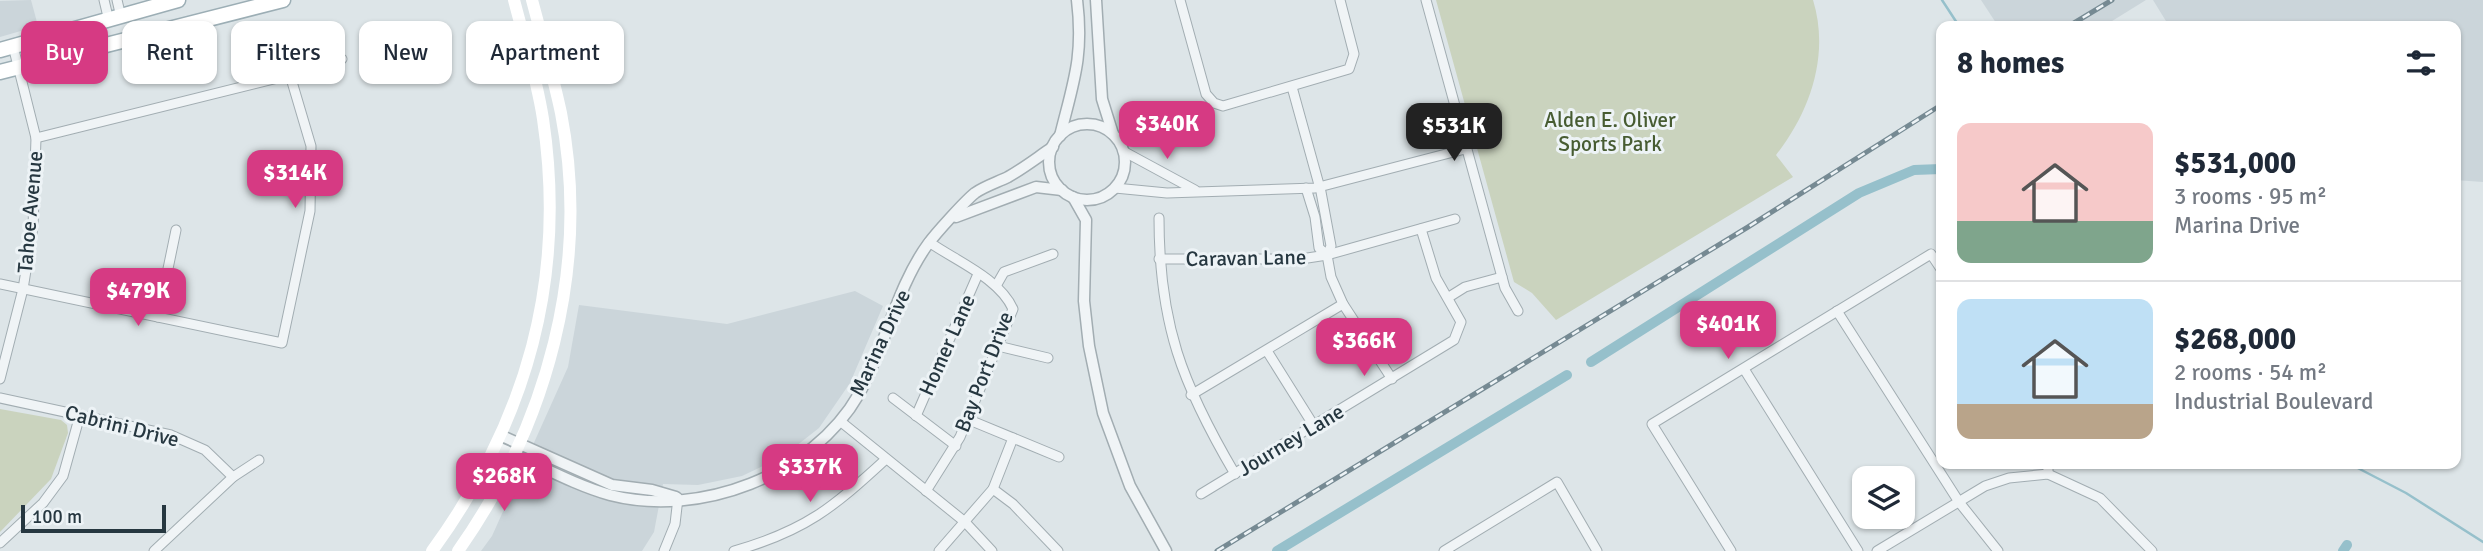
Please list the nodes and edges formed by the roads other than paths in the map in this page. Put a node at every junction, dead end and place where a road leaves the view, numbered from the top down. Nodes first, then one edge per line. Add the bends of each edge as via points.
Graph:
1 (104, 0) edge
2 (117, 0) edge
3 (178, 0) edge
4 (283, 0) edge
5 (513, 0) edge
6 (532, 0) edge
7 (1077, 0) edge
8 (1096, 0) edge
9 (1180, 0) edge
10 (1340, 0) edge
11 (1426, 0) edge
12 (115, 19) junction
13 (108, 37) edge
14 (108, 44) edge
15 (7, 48) edge
16 (19, 67) junction
17 (0, 72) edge
18 (254, 84) edge
19 (293, 84) edge
20 (1293, 87) junction
21 (1113, 134) junction
22 (1060, 136) junction
23 (36, 138) junction
24 (1053, 147) junction
25 (1465, 149) junction
26 (1123, 151) junction
27 (1319, 187) junction
28 (1115, 188) junction
29 (1306, 188) junction
30 (1062, 190) junction
31 (1199, 192) junction
32 (1104, 196) junction
33 (1073, 197) junction
34 (954, 218) junction
35 (1159, 218) dead end
36 (1455, 219) dead end
37 (1086, 220) junction
38 (1421, 229) junction
39 (176, 230) dead end
40 (929, 242) junction
41 (1053, 254) dead end
42 (1327, 255) junction
43 (1159, 259) junction
44 (1936, 262) edge
45 (978, 274) junction
46 (1502, 278) junction
47 (0, 284) edge
48 (996, 286) junction
49 (23, 289) junction
50 (1449, 297) junction
51 (1343, 304) junction
52 (1518, 311) dead end
53 (1837, 311) junction
54 (158, 317) junction
55 (998, 346) junction
56 (1267, 351) junction
57 (1048, 358) dead end
58 (1744, 369) junction
59 (0, 379) edge
60 (1392, 379) junction
61 (1191, 395) junction
62 (0, 398) edge
63 (893, 398) dead end
64 (80, 415) junction
65 (916, 416) junction
66 (967, 419) junction
67 (840, 421) junction
68 (1314, 426) junction
69 (1013, 438) junction
70 (499, 441) junction
71 (956, 446) junction
72 (518, 449) junction
73 (1059, 457) dead end
74 (886, 459) junction
75 (259, 460) dead end
76 (1936, 466) edge
77 (1938, 469) edge
78 (2048, 469) edge
79 (1235, 474) junction
80 (2048, 474) junction
81 (233, 477) junction
82 (993, 489) junction
83 (926, 491) junction
84 (1201, 494) dead end
85 (678, 498) junction
86 (1959, 502) junction
87 (965, 523) junction
88 (0, 542) edge
89 (154, 551) edge
90 (432, 551) edge
91 (458, 551) edge
92 (664, 551) edge
93 (734, 551) edge
94 (939, 551) edge
95 (992, 551) edge
96 (1058, 551) edge
97 (1166, 551) edge
98 (1444, 551) edge
99 (1597, 551) edge
100 (1731, 551) edge
101 (1858, 551) edge
102 (1877, 551) edge
103 (1998, 551) edge
104 (2152, 551) edge

1 - 12 street
2 - 12 street
3 - 12 main road
4 - 14 main road
5 - 70 main road via 542,118 549,241 534,342
6 - 72 main road via 561,115 568,241 555,345
7 - 22 street via 1080,52
8 - 21 street via 1100,87
9 - 20 street via 1203,87 1212,102 1220,106 1239,103
10 - 20 street via 1353,64 1346,71
11 - 25 street
12 - 13 main road via 119,30
12 - 15 main road
15 - 16 street, Tahoe Avenue
16 - 17 main road
16 - 23 street, Tahoe Avenue
18 - 23 street
19 - 54 street via 311,146 310,211 282,343
20 - 27 street
21 - 22 street via 1083,124
21 - 26 street
22 - 24 street
23 - 49 street, Tahoe Avenue via 33,227
24 - 30 street via 1050,170
24 - 34 street, Marina Drive via 974,194
25 - 27 street
25 - 46 street
26 - 28 street via 1124,171
26 - 31 street
27 - 29 street
27 - 42 street via 1331,246
28 - 31 street
28 - 32 street
29 - 31 street
29 - 42 street via 1319,248
30 - 33 street
30 - 34 street, Marina Drive via 1036,187
32 - 33 street via 1092,200
32 - 37 street
33 - 37 street
34 - 40 street, Marina Drive
35 - 43 street
36 - 38 street, Caravan Lane
37 - 97 street via 1084,301 1098,392 1121,464
38 - 42 street, Caravan Lane
38 - 50 street, Journey Lane via 1436,278
39 - 54 street
40 - 45 street, Bay Port Drive
40 - 67 street, Marina Drive via 859,394
41 - 48 street via 1004,272
42 - 43 street, Caravan Lane
42 - 51 street
43 - 61 street via 1162,296
44 - 53 street via 1931,254
45 - 48 street, Bay Port Drive
45 - 65 street, Homer Lane
46 - 50 street via 1465,287
46 - 52 street
47 - 49 street
48 - 55 street, Bay Port Drive via 1013,309
49 - 54 street
49 - 59 street, Tahoe Avenue
50 - 60 street, Journey Lane via 1461,322 1454,340
51 - 56 street
51 - 60 street
53 - 58 street
53 - 76 street
55 - 57 street
55 - 66 street, Bay Port Drive
56 - 61 street
56 - 68 street
58 - 100 street via 1652,424
58 - 101 street
60 - 68 street, Journey Lane
61 - 79 street
62 - 64 street, Cabrini Drive
63 - 65 street, Homer Lane
64 - 81 street, Cabrini Drive via 171,435 205,450
64 - 88 street via 63,476 43,503
65 - 71 street, Homer Lane
66 - 69 street
66 - 71 street, Bay Port Drive
67 - 74 street
67 - 85 street, Marina Drive via 803,455 769,476 712,494
68 - 79 street, Journey Lane
69 - 73 street
69 - 82 street
70 - 72 street, Marina Drive
70 - 90 main road
71 - 83 street, Bay Port Drive
72 - 85 street, Marina Drive via 612,485
72 - 91 main road via 487,509
74 - 83 street
74 - 93 street via 826,512 793,530
75 - 81 street
77 - 86 street
78 - 80 street
79 - 84 street, Journey Lane
80 - 86 street via 2009,478
80 - 104 street via 2100,498
81 - 89 street
82 - 87 street
82 - 96 street
83 - 87 street
85 - 92 street via 675,524
86 - 102 street
86 - 103 street
87 - 94 street
87 - 95 street
98 - 99 street via 1557,482

